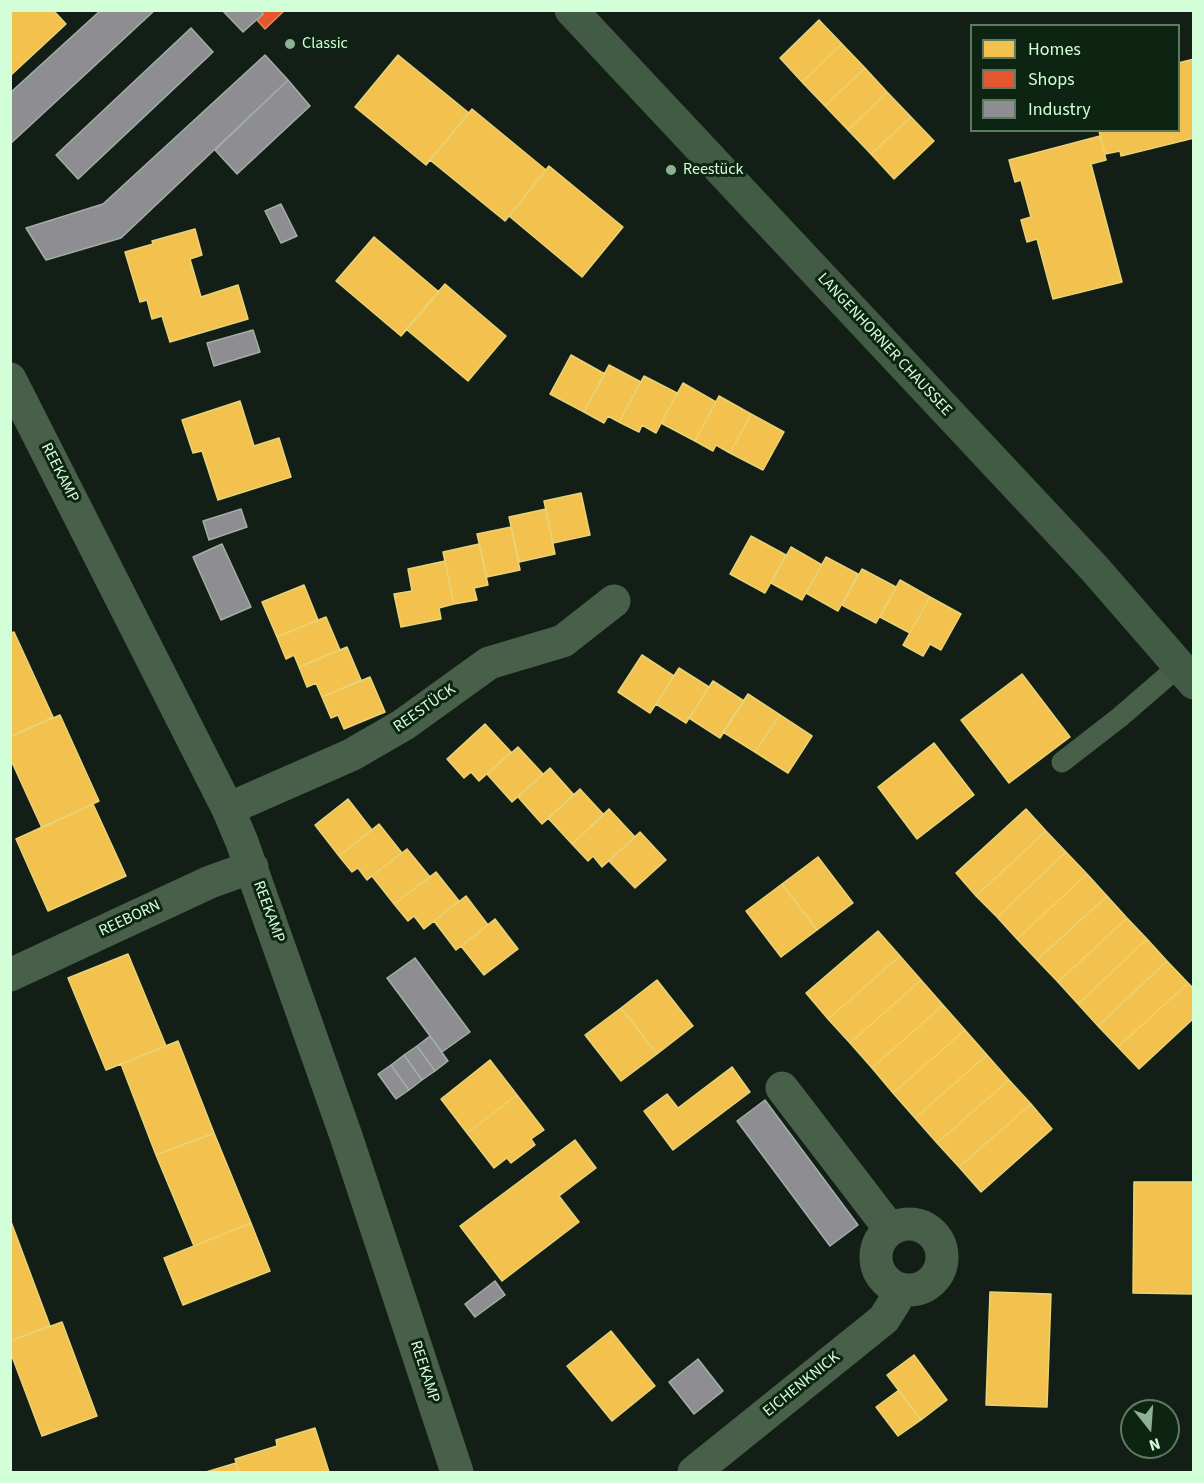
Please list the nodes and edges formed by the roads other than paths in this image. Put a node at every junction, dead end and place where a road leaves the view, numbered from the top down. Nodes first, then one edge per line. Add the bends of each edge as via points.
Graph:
1 (571, 10) edge
2 (10, 379) edge
3 (614, 601) dead end
4 (1186, 675) edge
5 (1062, 762) dead end
6 (228, 809) junction
7 (252, 867) junction
8 (10, 975) edge
9 (782, 1088) dead end
10 (890, 1229) junction
11 (902, 1290) junction
12 (457, 1473) edge
13 (693, 1473) edge

1 - 4 main road, LANGENHORNER CHAUSSEE via 1094,568
2 - 6 street, REEKAMP
3 - 6 street, REESTÜCK via 563,641 489,663 404,725 351,755
4 - 5 lane via 1120,717
6 - 7 street, REEKAMP
7 - 8 street, REEBORN via 210,882
7 - 12 street, REEKAMP
9 - 10 street
10 - 11 street via 878,1244 876,1263 885,1280
10 - 11 street via 922,1226 932,1233 942,1252 942,1263 932,1281 923,1287
11 - 13 street, EICHENKNICK via 884,1319

